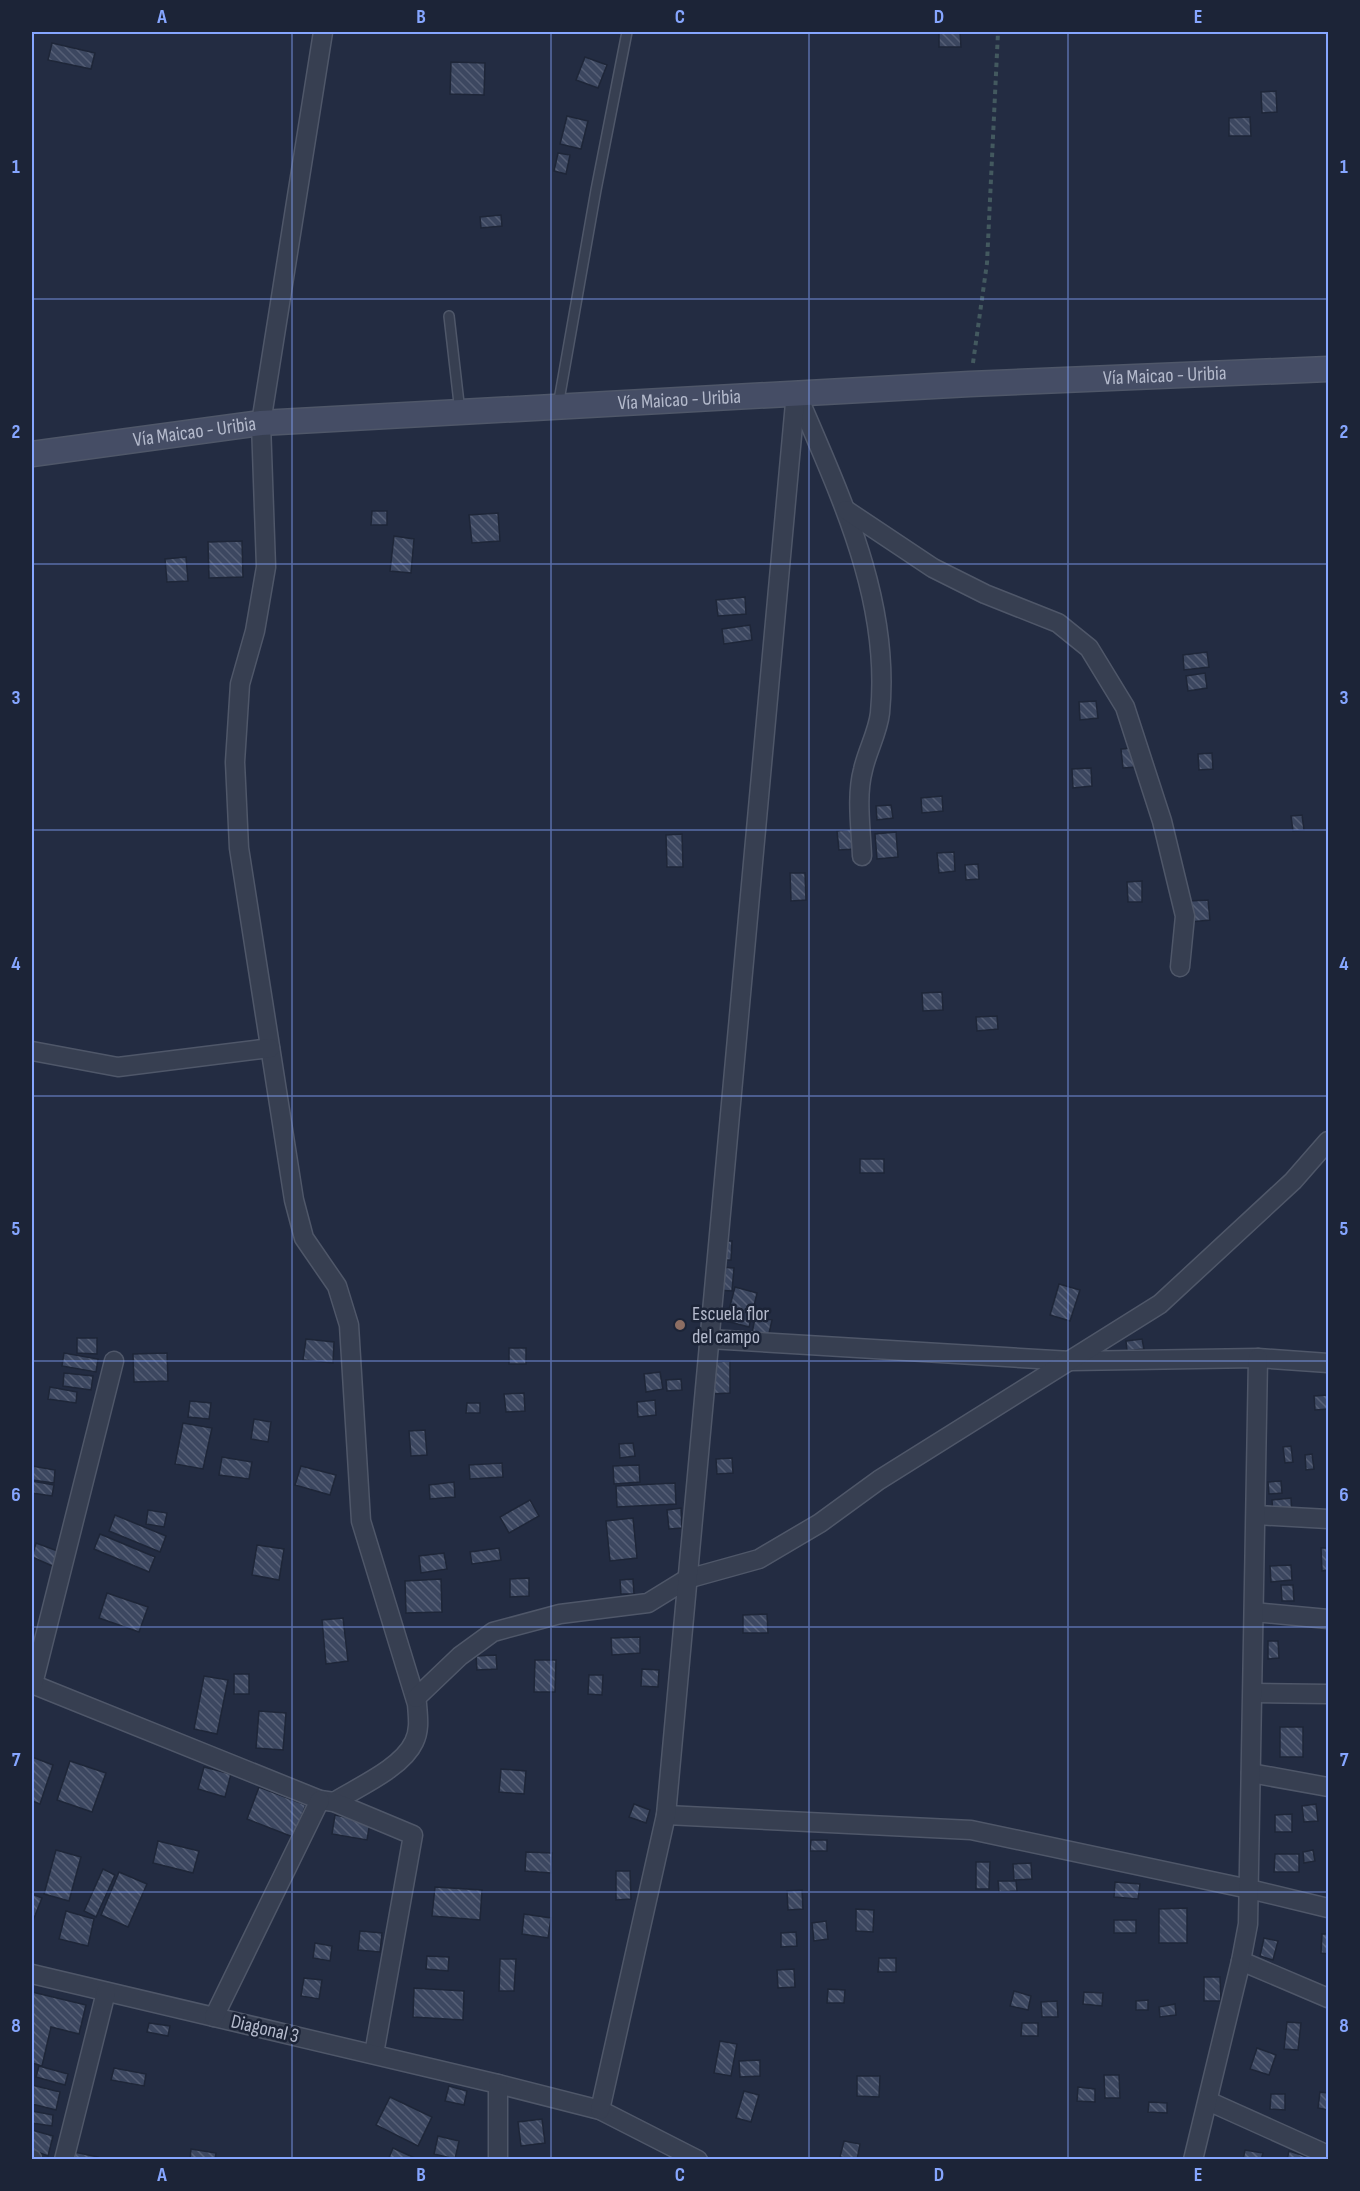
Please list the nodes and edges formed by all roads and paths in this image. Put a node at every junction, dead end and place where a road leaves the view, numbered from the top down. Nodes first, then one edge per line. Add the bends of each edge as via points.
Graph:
1 (323, 32) edge
2 (627, 32) edge
3 (998, 32) edge
4 (449, 316) dead end
5 (1329, 369) edge
6 (970, 384) junction
7 (796, 393) junction
8 (558, 406) junction
9 (460, 412) junction
10 (261, 423) junction
11 (32, 454) edge
12 (846, 510) junction
13 (862, 856) dead end
14 (1180, 967) dead end
15 (270, 1048) junction
16 (32, 1051) edge
17 (1329, 1141) edge
18 (709, 1339) junction
19 (1258, 1358) junction
20 (114, 1361) dead end
21 (1071, 1361) junction
22 (1329, 1363) edge
23 (1256, 1515) junction
24 (1329, 1519) edge
25 (687, 1579) junction
26 (1254, 1612) junction
27 (1329, 1619) edge
28 (32, 1684) edge
29 (1253, 1693) junction
30 (1329, 1694) edge
31 (417, 1698) junction
32 (1251, 1773) junction
33 (1329, 1787) edge
34 (327, 1801) junction
35 (666, 1815) junction
36 (1249, 1889) junction
37 (1329, 1908) edge
38 (1241, 1961) junction
39 (32, 1974) edge
40 (106, 1992) junction
41 (1329, 1998) edge
42 (214, 2017) junction
43 (374, 2054) junction
44 (498, 2084) junction
45 (1208, 2101) junction
46 (600, 2110) junction
47 (1329, 2155) edge
48 (64, 2160) edge
49 (498, 2160) edge
50 (698, 2160) edge
51 (1193, 2160) edge

1 - 10 street
2 - 8 lane
3 - 6 path via 987,263
4 - 9 lane
5 - 6 street, Vía Maicao - Uribia
6 - 7 street, Vía Maicao - Uribia
7 - 8 street, Vía Maicao - Uribia
7 - 12 street
7 - 18 street
8 - 9 street, Vía Maicao - Uribia
9 - 10 street, Vía Maicao - Uribia
10 - 11 street, Vía Maicao - Uribia
10 - 15 street via 266,567 255,631 240,684 236,762 239,848
12 - 13 street via 869,581 881,660 880,715 862,772
12 - 14 street via 933,567 985,594 1058,623 1089,648 1125,706 1162,821 1185,916
15 - 16 street via 118,1067
15 - 31 street via 294,1200 304,1238 337,1286 349,1325 361,1521
17 - 21 street via 1293,1181 1160,1304
18 - 21 street
18 - 25 street
19 - 21 street
19 - 22 street
19 - 23 street
20 - 28 street
21 - 25 street via 759,1559
23 - 24 street
23 - 26 street
25 - 31 street via 648,1603 560,1614 493,1632 460,1656
25 - 35 street
26 - 27 street
26 - 29 street
28 - 34 street
29 - 30 street
29 - 32 street
31 - 34 street via 419,1725 414,1743 395,1765
32 - 33 street
32 - 36 street
34 - 42 street
34 - 43 street via 413,1835
35 - 36 street via 971,1830
35 - 46 street
36 - 37 street
36 - 38 street
38 - 41 street
38 - 45 street
39 - 40 street, Diagonal 3
40 - 42 street, Diagonal 3
40 - 48 street
42 - 43 street, Diagonal 3
43 - 44 street, Diagonal 3
44 - 46 street, Diagonal 3
44 - 49 street
45 - 47 street
45 - 51 street
46 - 50 street, Diagonal 3

